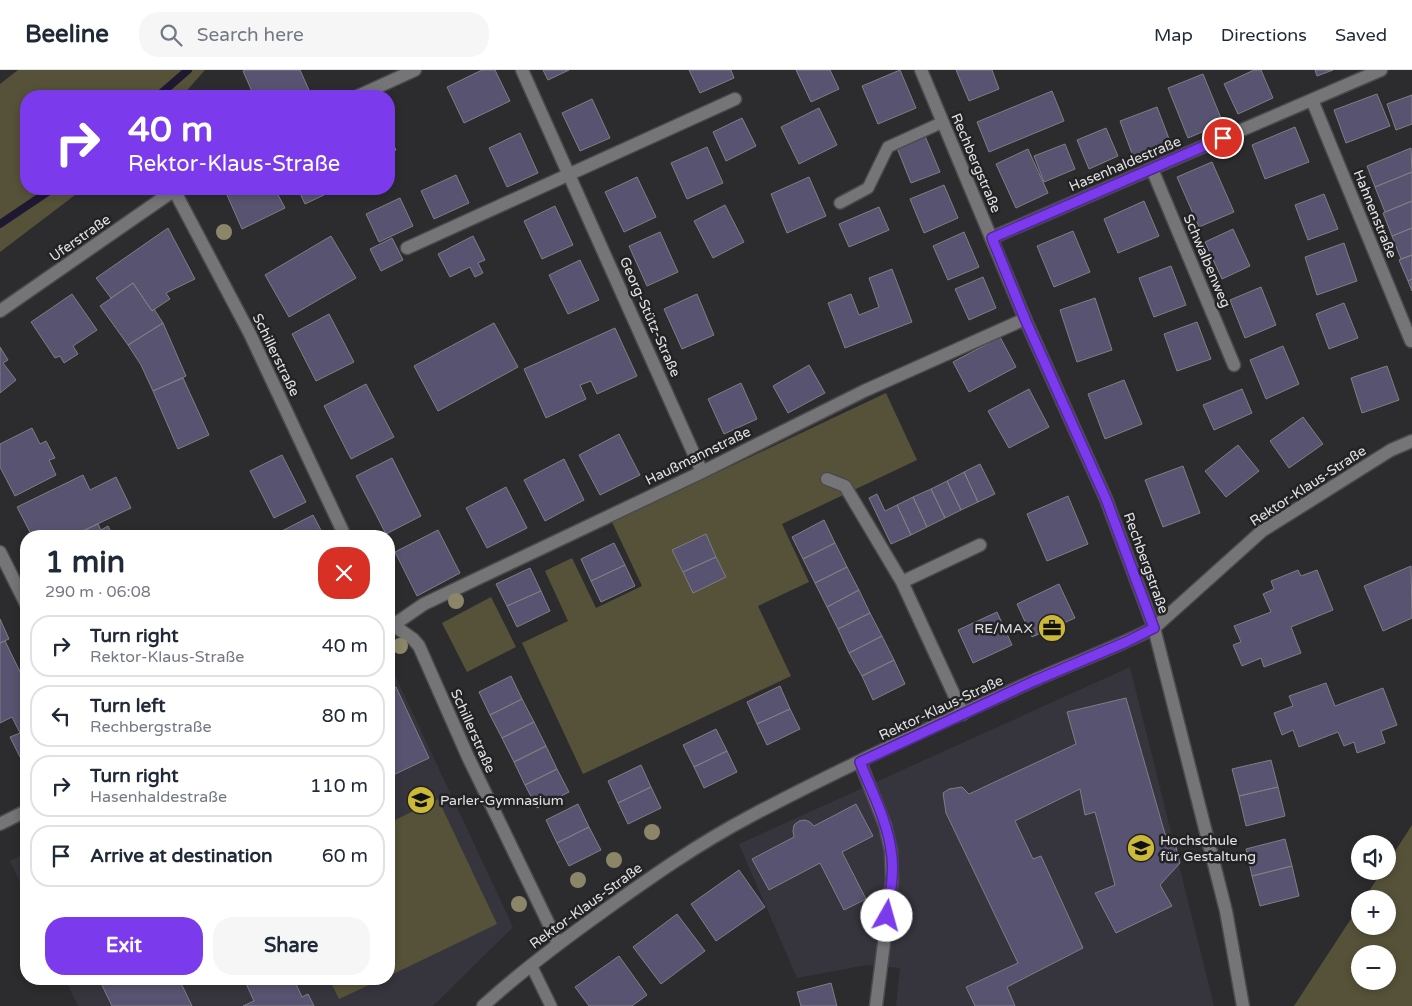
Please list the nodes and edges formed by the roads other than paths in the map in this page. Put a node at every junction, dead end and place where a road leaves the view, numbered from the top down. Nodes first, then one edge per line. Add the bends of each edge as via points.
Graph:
1 (415, 70) edge
2 (522, 70) edge
3 (921, 70) edge
4 (1381, 70) edge
5 (371, 90) edge
6 (735, 99) dead end
7 (1312, 100) junction
8 (943, 122) junction
9 (1152, 169) junction
10 (569, 175) junction
11 (166, 195) edge
12 (178, 195) edge
13 (840, 203) dead end
14 (992, 238) junction
15 (407, 248) dead end
16 (0, 311) edge
17 (1025, 319) junction
18 (1411, 341) dead end
19 (1234, 365) dead end
20 (1412, 441) edge
21 (702, 472) junction
22 (827, 479) dead end
23 (342, 530) edge
24 (980, 545) dead end
25 (0, 552) edge
26 (902, 582) junction
27 (20, 592) edge
28 (395, 622) edge
29 (395, 628) edge
30 (1154, 628) junction
31 (963, 714) junction
32 (860, 762) junction
33 (20, 814) edge
34 (0, 824) edge
35 (558, 943) junction
36 (531, 965) junction
37 (483, 1006) edge
38 (551, 1006) edge
39 (876, 1006) edge
40 (1243, 1006) edge

1 - 5 street
2 - 10 street, Georg-Stütz-Straße
3 - 8 street, Rechbergstraße
4 - 7 street, Hasenhaldestraße
6 - 10 street
7 - 9 street, Hasenhaldestraße
7 - 18 street, Hahnenstraße
8 - 13 lane via 888,147 868,188
8 - 14 street, Rechbergstraße
9 - 14 street, Hasenhaldestraße
9 - 19 street, Schwalbenweg
10 - 15 street
10 - 21 street, Georg-Stütz-Straße
11 - 16 street, Uferstraße
12 - 23 street, Schillerstraße via 250,334
14 - 17 street, Rechbergstraße
17 - 21 street, Haußmannstraße via 864,391
17 - 30 street, Rechbergstraße via 1106,499
20 - 30 street, Rektor-Klaus-Straße via 1392,450 1262,531
21 - 28 street, Haußmannstraße via 424,604
22 - 26 street via 845,486
24 - 26 street
25 - 27 street
26 - 31 street
29 - 35 street, Schillerstraße via 419,646 468,757
30 - 31 street, Rektor-Klaus-Straße
30 - 40 street, Rechbergstraße via 1226,910
31 - 32 street, Rektor-Klaus-Straße
32 - 35 street, Rektor-Klaus-Straße via 708,840
32 - 39 street via 885,825 891,850 892,880
33 - 34 street
35 - 36 street, Rektor-Klaus-Straße
36 - 37 street, Rektor-Klaus-Straße
36 - 38 lane

